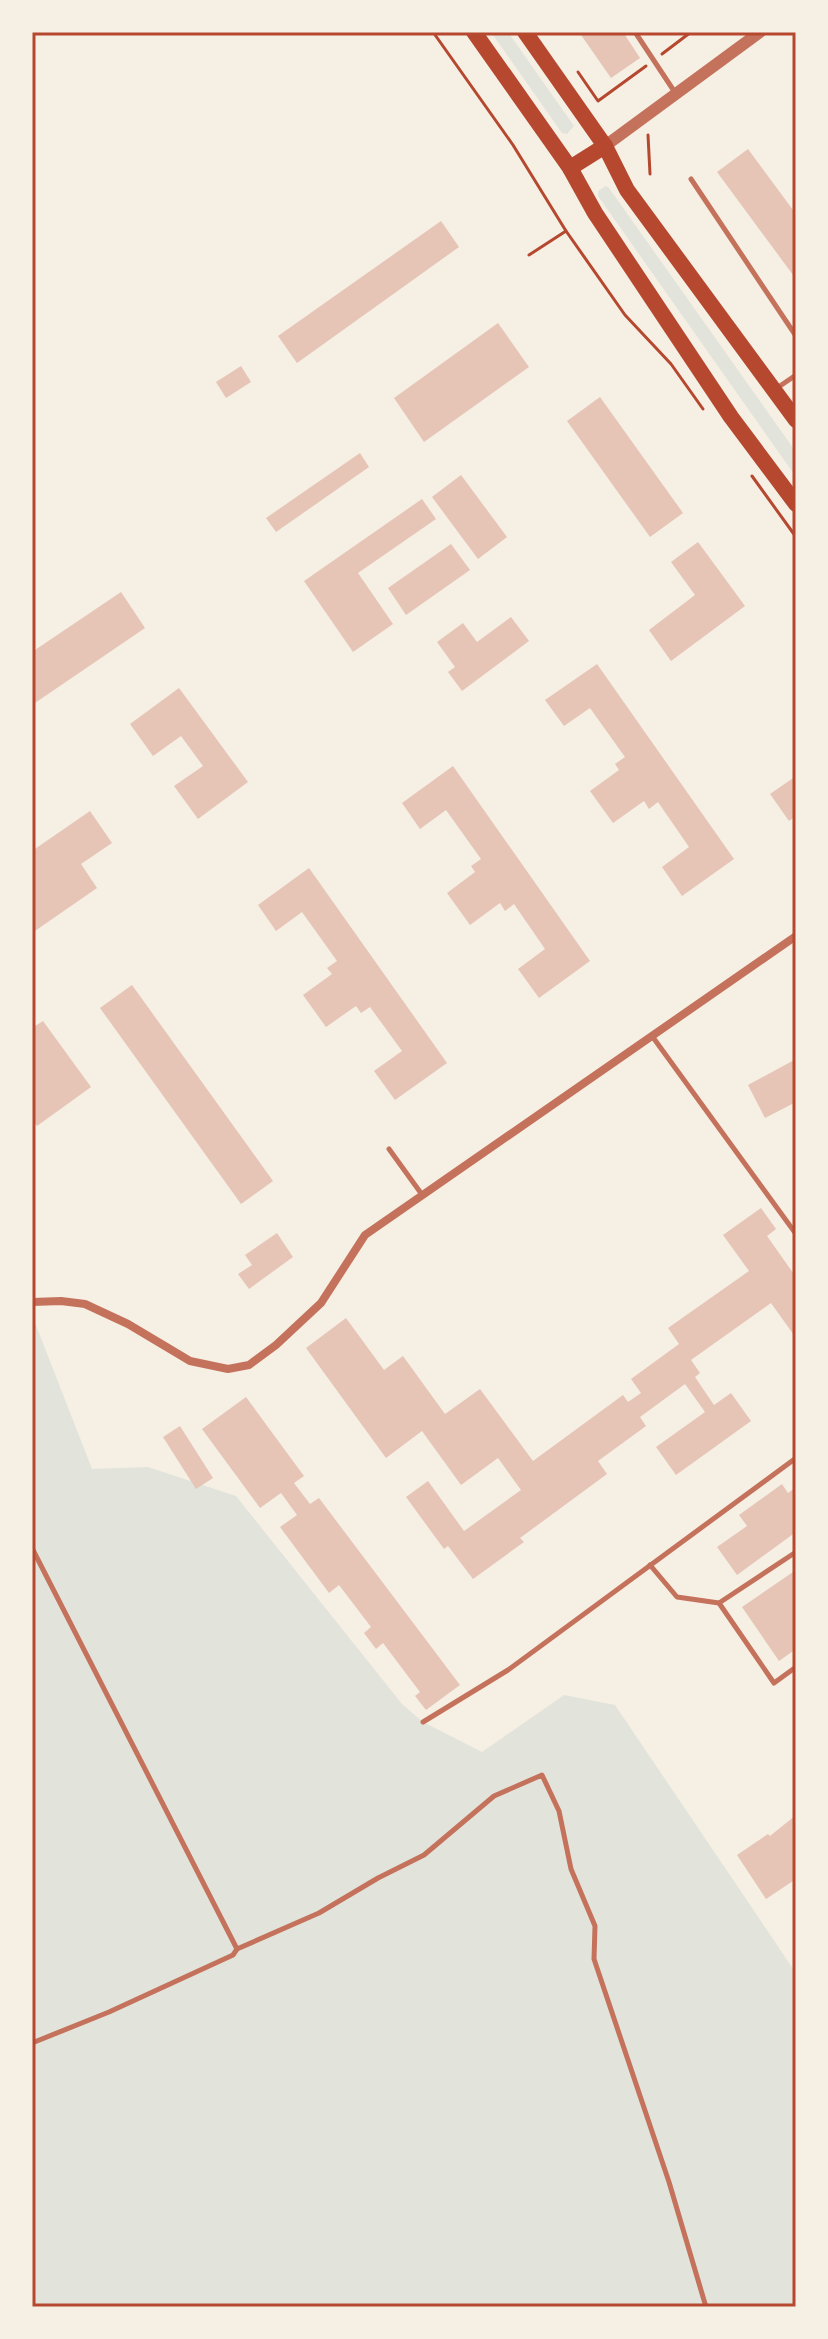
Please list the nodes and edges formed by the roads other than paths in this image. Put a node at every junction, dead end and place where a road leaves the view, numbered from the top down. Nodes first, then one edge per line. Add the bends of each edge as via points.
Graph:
1 (474, 32) edge
2 (525, 32) edge
3 (635, 32) edge
4 (760, 32) edge
5 (676, 95) junction
6 (605, 146) junction
7 (570, 168) junction
8 (691, 179) dead end
9 (796, 336) edge
10 (796, 375) edge
11 (775, 389) junction
12 (796, 420) edge
13 (796, 504) edge
14 (796, 936) edge
15 (652, 1036) junction
16 (389, 1149) dead end
17 (423, 1196) junction
18 (796, 1234) edge
19 (32, 1302) edge
20 (796, 1458) edge
21 (32, 1548) edge
22 (796, 1552) edge
23 (650, 1565) junction
24 (719, 1603) junction
25 (796, 1667) edge
26 (423, 1722) dead end
27 (237, 1949) junction
28 (32, 2043) edge
29 (706, 2307) edge

1 - 7 main road
2 - 6 main road
3 - 5 lane
4 - 5 street
5 - 6 street
6 - 7 main road
6 - 11 main road via 627,190
7 - 13 main road via 722,404
8 - 9 lane
10 - 11 lane
11 - 12 main road
14 - 15 street
15 - 17 street
15 - 18 lane
16 - 17 lane
17 - 19 street via 365,1235 321,1303 249,1365 228,1369 190,1361 85,1304
20 - 23 lane
21 - 27 lane
22 - 24 lane
23 - 24 lane via 677,1597
23 - 26 lane via 508,1670
24 - 25 lane via 774,1683
27 - 28 lane
27 - 29 lane via 319,1913 424,1855 494,1796 542,1775 559,1811 571,1869 595,1926 594,1959

